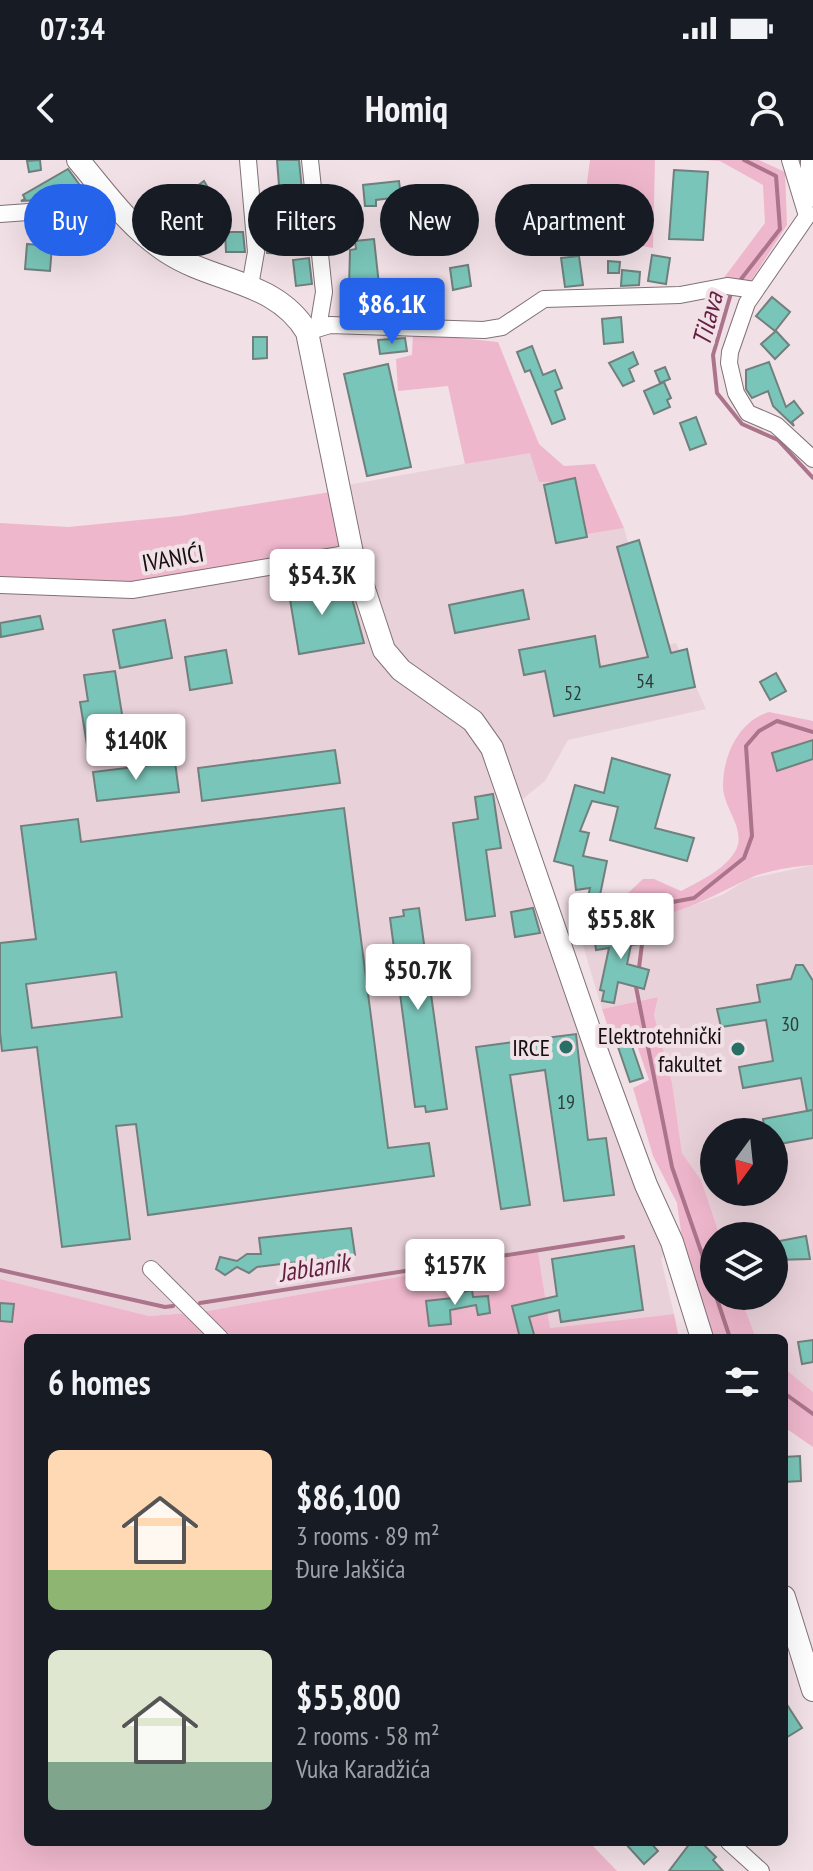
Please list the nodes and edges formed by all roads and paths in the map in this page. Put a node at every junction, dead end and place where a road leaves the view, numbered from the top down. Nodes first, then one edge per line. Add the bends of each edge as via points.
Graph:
1 (78, 160) edge
2 (248, 160) edge
3 (310, 160) edge
4 (790, 160) edge
5 (809, 160) edge
6 (97, 184) edge
7 (116, 208) edge
8 (24, 212) edge
9 (809, 213) edge
10 (0, 214) edge
11 (250, 286) junction
12 (750, 289) junction
13 (312, 330) junction
14 (813, 459) edge
15 (352, 553) junction
16 (0, 585) edge
17 (151, 1269) dead end
18 (216, 1334) edge
19 (701, 1334) edge
20 (788, 1610) edge
21 (813, 1690) edge
22 (733, 1846) edge
23 (761, 1871) edge

1 - 6 street
2 - 11 street via 256,252
3 - 13 street via 324,292
4 - 9 street
5 - 9 street
7 - 11 street via 175,257
8 - 10 street
9 - 12 street via 783,256
11 - 13 street via 288,306
12 - 13 street via 727,286 680,295 544,299 502,327 484,330 405,325 330,325
12 - 14 street via 730,352 736,393 748,413 776,425
13 - 15 street
15 - 16 street, IVANIĆI via 132,590
15 - 19 street via 388,657 473,721 492,748
17 - 18 street
20 - 21 street
22 - 23 street

